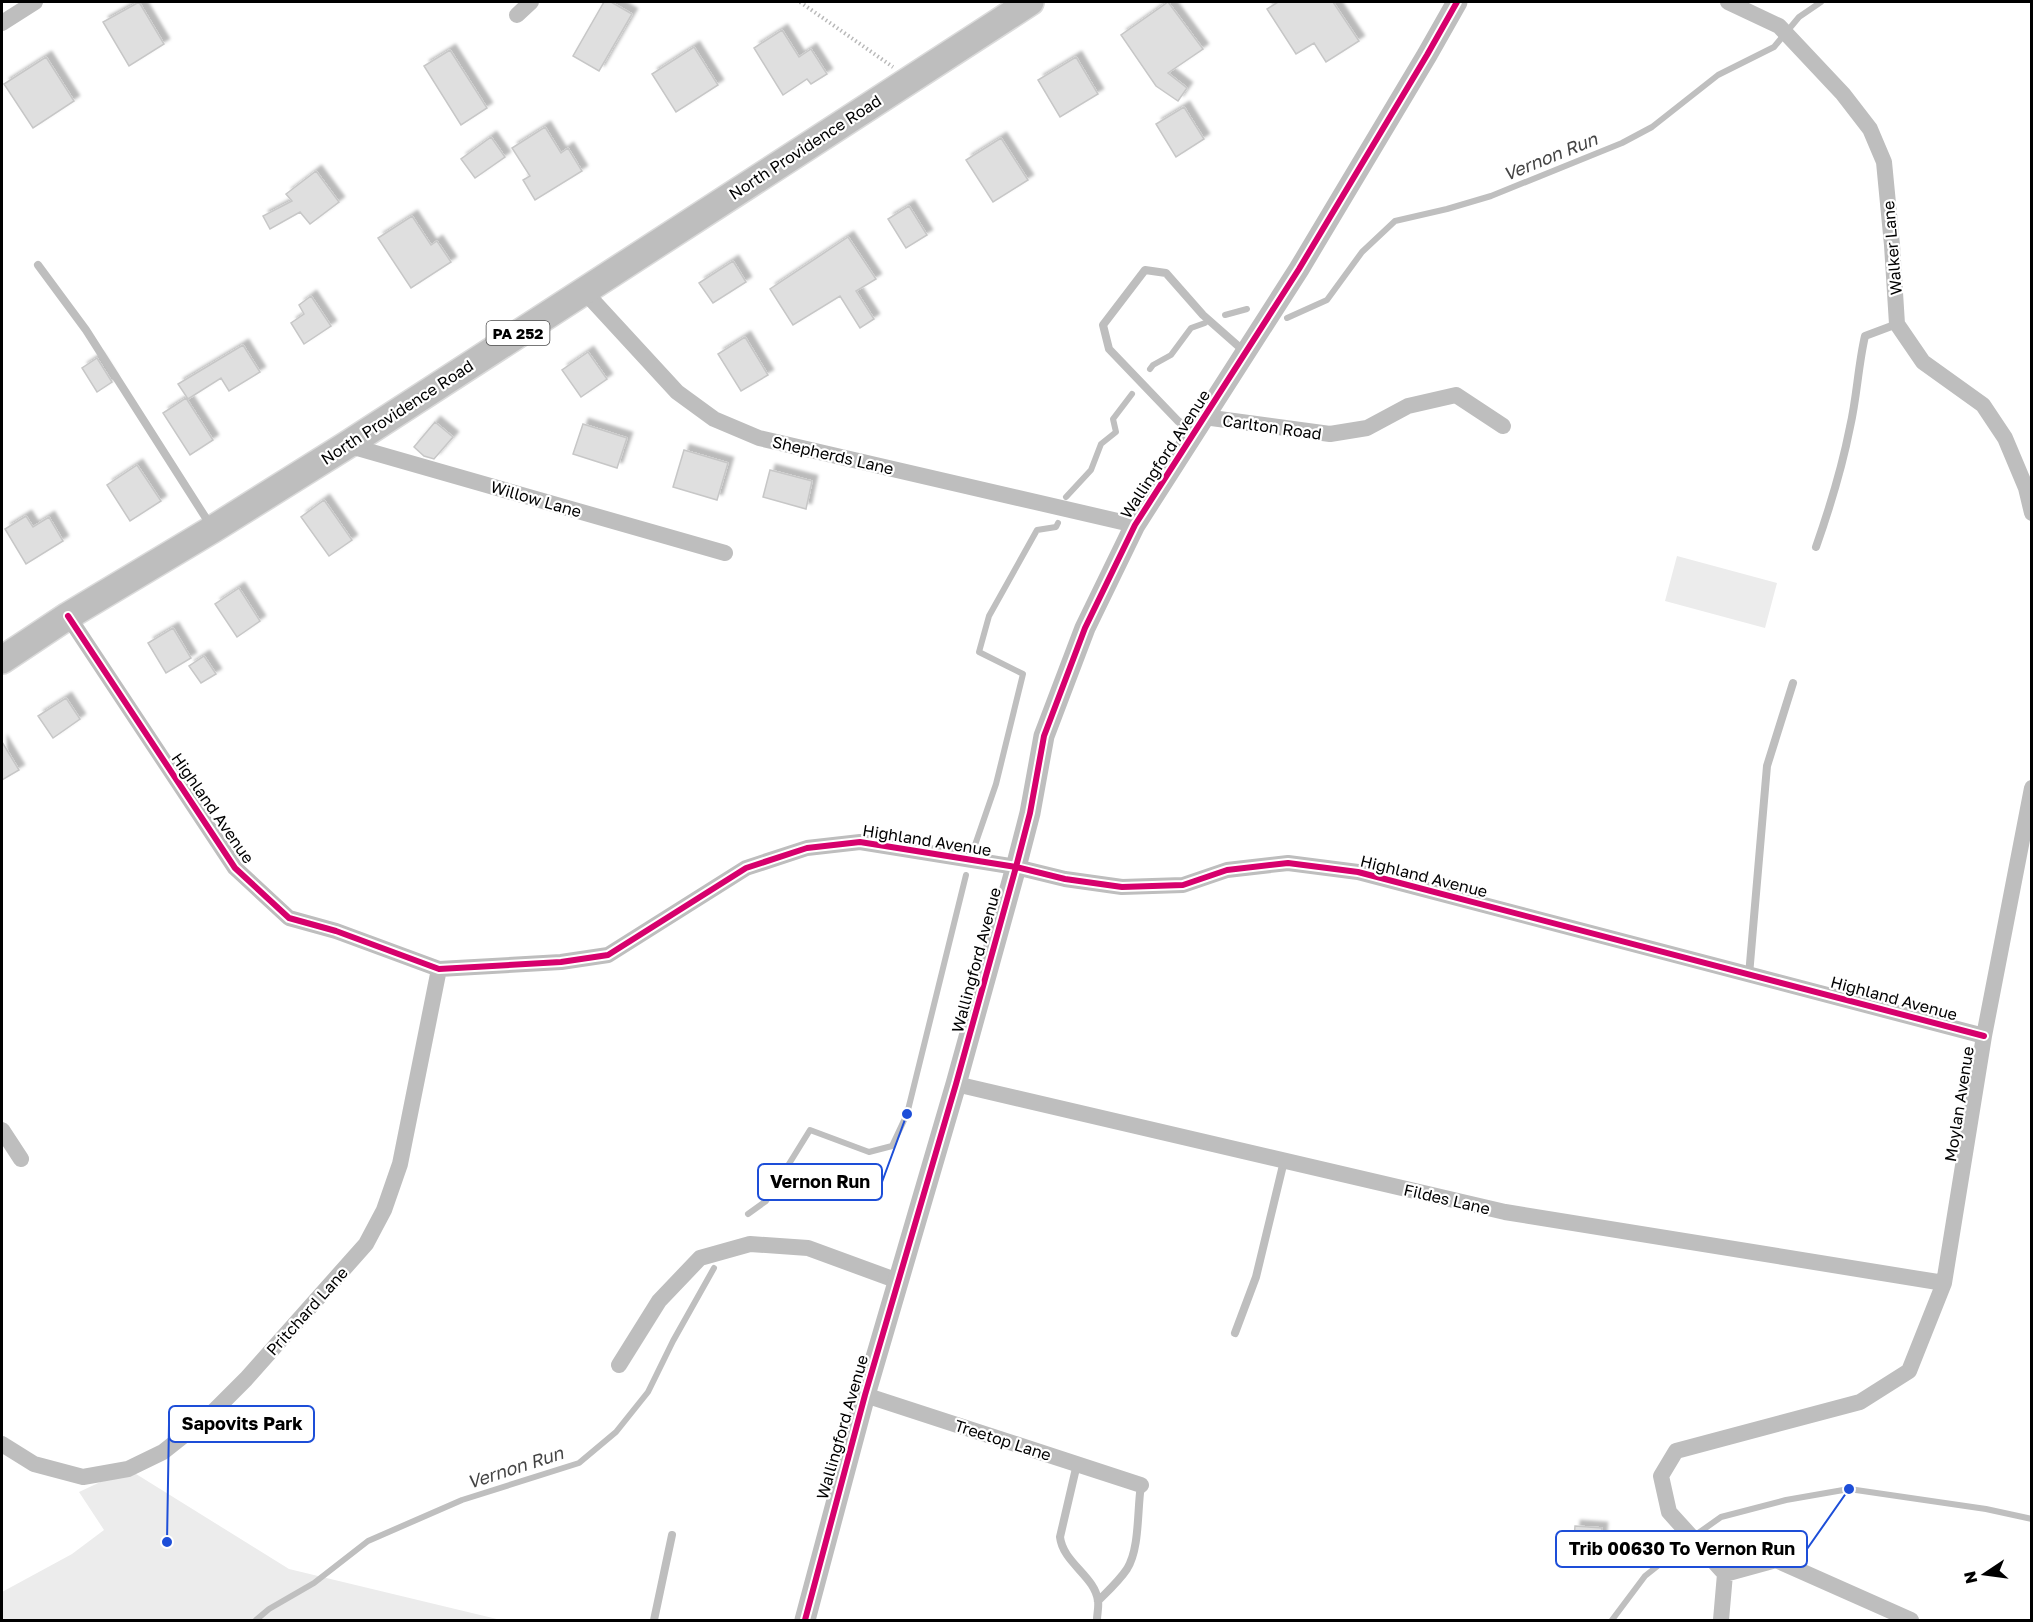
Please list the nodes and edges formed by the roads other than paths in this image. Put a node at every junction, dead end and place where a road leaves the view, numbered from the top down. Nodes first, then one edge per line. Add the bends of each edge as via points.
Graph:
1 (35, 2) edge
2 (531, 2) edge
3 (1030, 2) edge
4 (1457, 2) edge
5 (1728, 2) edge
6 (518, 15) dead end
7 (2, 23) edge
8 (38, 265) dead end
9 (583, 290) junction
10 (1897, 324) junction
11 (1246, 352) junction
12 (1199, 425) junction
13 (1503, 426) dead end
14 (347, 445) junction
15 (2031, 513) edge
16 (1135, 525) junction
17 (213, 529) junction
18 (1816, 547) dead end
19 (724, 554) dead end
20 (68, 616) junction
21 (2, 660) edge
22 (1793, 682) dead end
23 (2031, 788) edge
24 (1016, 867) junction
25 (439, 969) junction
26 (1749, 975) junction
27 (1984, 1036) junction
28 (956, 1084) junction
29 (2, 1130) edge
30 (21, 1160) dead end
31 (1284, 1161) junction
32 (898, 1281) junction
33 (1944, 1283) junction
34 (1235, 1333) dead end
35 (619, 1365) dead end
36 (865, 1395) junction
37 (2, 1444) edge
38 (1077, 1464) junction
39 (1141, 1485) joint
40 (672, 1535) dead end
41 (1725, 1574) junction
42 (1098, 1601) junction
43 (654, 1620) edge
44 (805, 1620) edge
45 (1097, 1620) edge
46 (1721, 1620) edge
47 (1911, 1620) edge

1 - 7 street
2 - 6 street
3 - 9 main road, North Providence Road / PA 252
4 - 11 street, Wallingford Avenue
5 - 10 street, Walker Lane via 1779,26 1870,129 1884,162
8 - 17 lane via 86,330
9 - 14 main road, North Providence Road / PA 252
9 - 16 street, Shepherds Lane via 677,392 714,419 759,438
10 - 15 street via 1923,362 1983,405 2005,438 2026,488
10 - 18 lane via 1864,336 1851,424 1835,494
11 - 12 street, Wallingford Avenue
11 - 12 lane via 1203,315 1166,273 1145,270 1103,325 1109,349 1178,421
12 - 13 street, Carlton Road via 1330,434 1367,428 1408,406 1456,395
12 - 16 street, Wallingford Avenue
14 - 17 main road, North Providence Road / PA 252
14 - 19 street, Willow Lane
16 - 24 street, Wallingford Avenue via 1085,628 1044,736
17 - 20 main road, North Providence Road / PA 252
20 - 21 main road, North Providence Road / PA 252
20 - 25 street, Highland Avenue via 235,868 289,918
22 - 26 lane via 1767,766
23 - 27 street, Moylan Avenue
24 - 25 street, Highland Avenue via 860,842 807,848 746,868 608,955 561,962
24 - 26 street, Highland Avenue via 1122,887 1183,885 1227,870 1288,862 1358,872
24 - 28 street, Wallingford Avenue
25 - 37 street, Pritchard Lane via 400,1164 384,1210 366,1244 246,1379 211,1414 163,1452 128,1469 83,1477 34,1464
26 - 27 street, Highland Avenue
27 - 33 street, Moylan Avenue
28 - 31 street, Fildes Lane
28 - 32 street, Wallingford Avenue
29 - 30 street
31 - 33 street, Fildes Lane via 1505,1212
31 - 34 lane via 1256,1277
32 - 35 street via 807,1248 750,1244 700,1258 659,1301
32 - 36 street, Wallingford Avenue
33 - 41 street, Moylan Avenue via 1909,1371 1860,1402 1676,1450 1661,1476 1669,1512
36 - 38 street, Treetop Lane
36 - 44 street, Wallingford Avenue
38 - 39 street, Treetop Lane
38 - 42 lane via 1060,1537 1061,1549 1093,1588
39 - 42 lane via 1136,1543 1128,1567
40 - 43 lane
41 - 46 street
41 - 47 street via 1776,1560
42 - 45 lane

